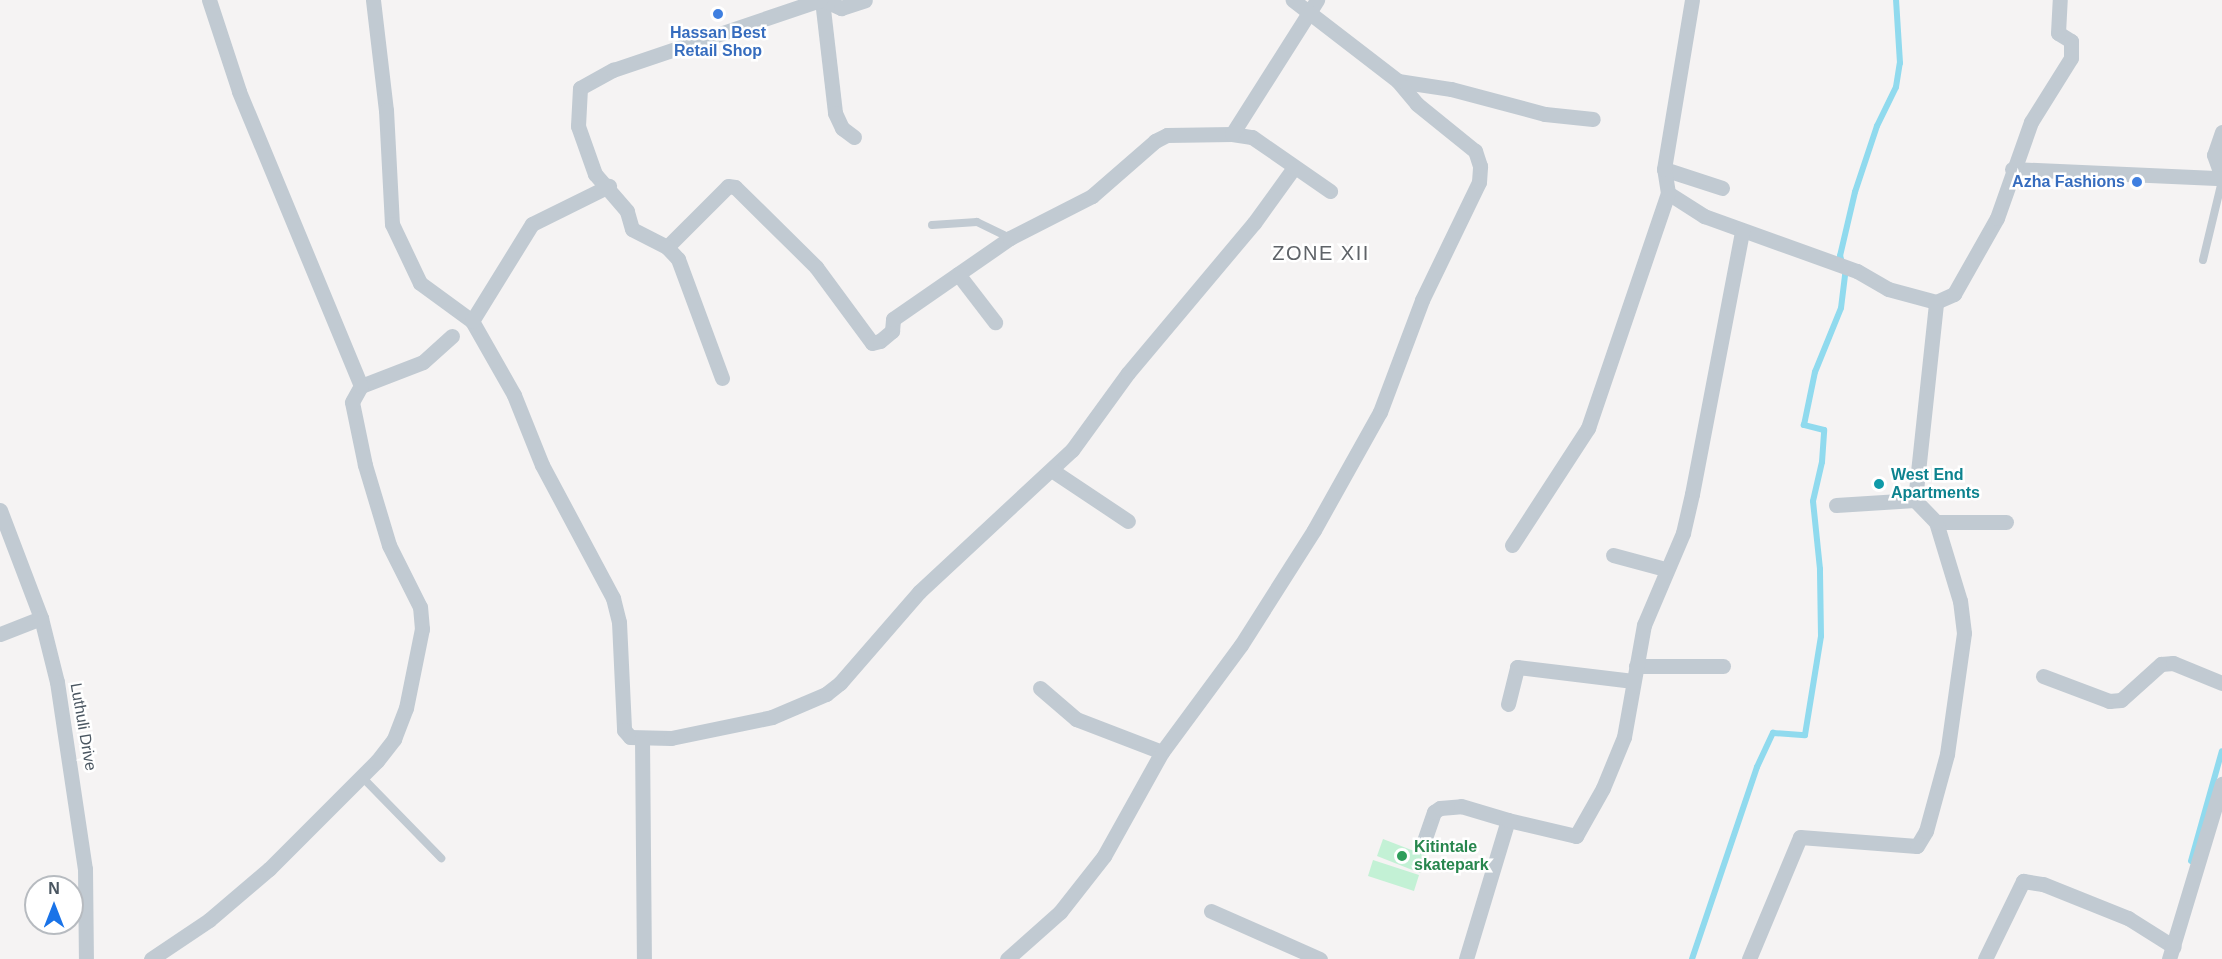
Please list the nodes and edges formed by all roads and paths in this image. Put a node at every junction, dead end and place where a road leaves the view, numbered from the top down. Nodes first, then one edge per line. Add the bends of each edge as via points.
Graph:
1 (209, 0) edge
2 (373, 0) edge
3 (822, 0) edge
4 (865, 0) edge
5 (1293, 0) edge
6 (1692, 0) edge
7 (2060, 0) edge
8 (1313, 6) edge
9 (1398, 81) junction
10 (1593, 120) dead end
11 (2222, 132) edge
12 (1232, 134) junction
13 (854, 137) dead end
14 (1293, 169) junction
15 (1664, 169) junction
16 (2012, 169) junction
17 (2222, 179) edge
18 (609, 186) junction
19 (1722, 188) dead end
20 (1330, 191) dead end
21 (1668, 193) junction
22 (932, 225) dead end
23 (1742, 231) junction
24 (1010, 238) junction
25 (667, 248) junction
26 (2203, 260) dead end
27 (958, 274) junction
28 (1936, 302) junction
29 (472, 321) junction
30 (995, 322) dead end
31 (452, 336) dead end
32 (722, 378) dead end
33 (361, 386) junction
34 (1053, 471) junction
35 (1915, 500) junction
36 (1836, 505) dead end
37 (0, 510) edge
38 (1128, 521) dead end
39 (1936, 522) junction
40 (2006, 522) dead end
41 (1512, 545) dead end
42 (1613, 555) dead end
43 (1665, 569) junction
44 (41, 618) junction
45 (0, 634) edge
46 (1723, 666) dead end
47 (1634, 673) junction
48 (2043, 676) dead end
49 (2222, 683) edge
50 (1040, 688) dead end
51 (1508, 704) dead end
52 (642, 738) junction
53 (1162, 752) junction
54 (361, 776) junction
55 (2222, 784) edge
56 (1508, 820) junction
57 (1424, 841) dead end
58 (441, 858) dead end
59 (1211, 911) dead end
60 (2171, 953) edge
61 (86, 959) edge
62 (152, 959) edge
63 (645, 959) edge
64 (1007, 959) edge
65 (1320, 959) edge
66 (1466, 959) edge
67 (1749, 959) edge
68 (1985, 959) edge

1 - 33 street via 238,91
2 - 29 street via 386,110 392,224 420,283
3 - 4 street via 841,8
3 - 13 street via 835,113 842,128
3 - 18 street via 612,70 580,88 578,126 595,174
5 - 8 street
6 - 15 street
7 - 16 street via 2058,33 2067,36 2074,49 2031,122
8 - 9 street
8 - 12 street
9 - 10 street via 1451,89 1545,114
9 - 53 street via 1417,104 1475,152 1480,166 1479,182 1422,300 1380,412 1360,451 1241,645
11 - 17 street via 2214,155
12 - 14 street via 1252,137
12 - 24 street via 1167,135 1092,196
14 - 20 street
14 - 34 street via 1254,223 1190,296
15 - 19 street
15 - 21 street
16 - 17 street
16 - 28 street via 1997,218 1981,252 1954,294
17 - 26 lane
18 - 25 street via 627,211 632,229
18 - 29 street via 532,224
21 - 23 street via 1704,216
21 - 41 street via 1588,428
22 - 24 lane via 977,222
23 - 28 street via 1857,271 1888,289
23 - 43 street via 1692,494 1683,533
24 - 27 street
25 - 27 street via 728,186 735,187 816,267 872,343 892,331 893,319
25 - 32 street via 678,259
27 - 30 street
28 - 35 street
29 - 52 street via 514,395 542,465 613,598 619,622 624,730 630,737
31 - 33 street via 423,362
33 - 54 street via 352,402 365,465 389,545 420,607 422,629 406,708 394,739
34 - 38 street
34 - 52 street via 919,592 849,673 825,694 761,720 672,738
35 - 36 street
35 - 39 street
37 - 44 street, Luthuli Drive
39 - 40 street
39 - 67 street via 1960,601 1964,633 1947,754 1924,839 1917,846 1800,837
42 - 43 street
43 - 47 street via 1644,625
44 - 45 street
44 - 61 street, Luthuli Drive via 73,776 85,869
46 - 47 street
47 - 51 street via 1517,667
47 - 56 street via 1624,737 1604,788 1578,834 1570,836
48 - 49 street via 2109,701 2121,700 2161,664 2173,663
50 - 53 street via 1076,719
52 - 63 street
53 - 64 street via 1104,856 1060,912
54 - 58 lane
54 - 62 street via 269,869 209,920
55 - 60 street
56 - 57 street via 1461,806 1440,808 1434,812
56 - 66 street
59 - 65 street
60 - 68 street via 2128,918 2043,884 2023,881

